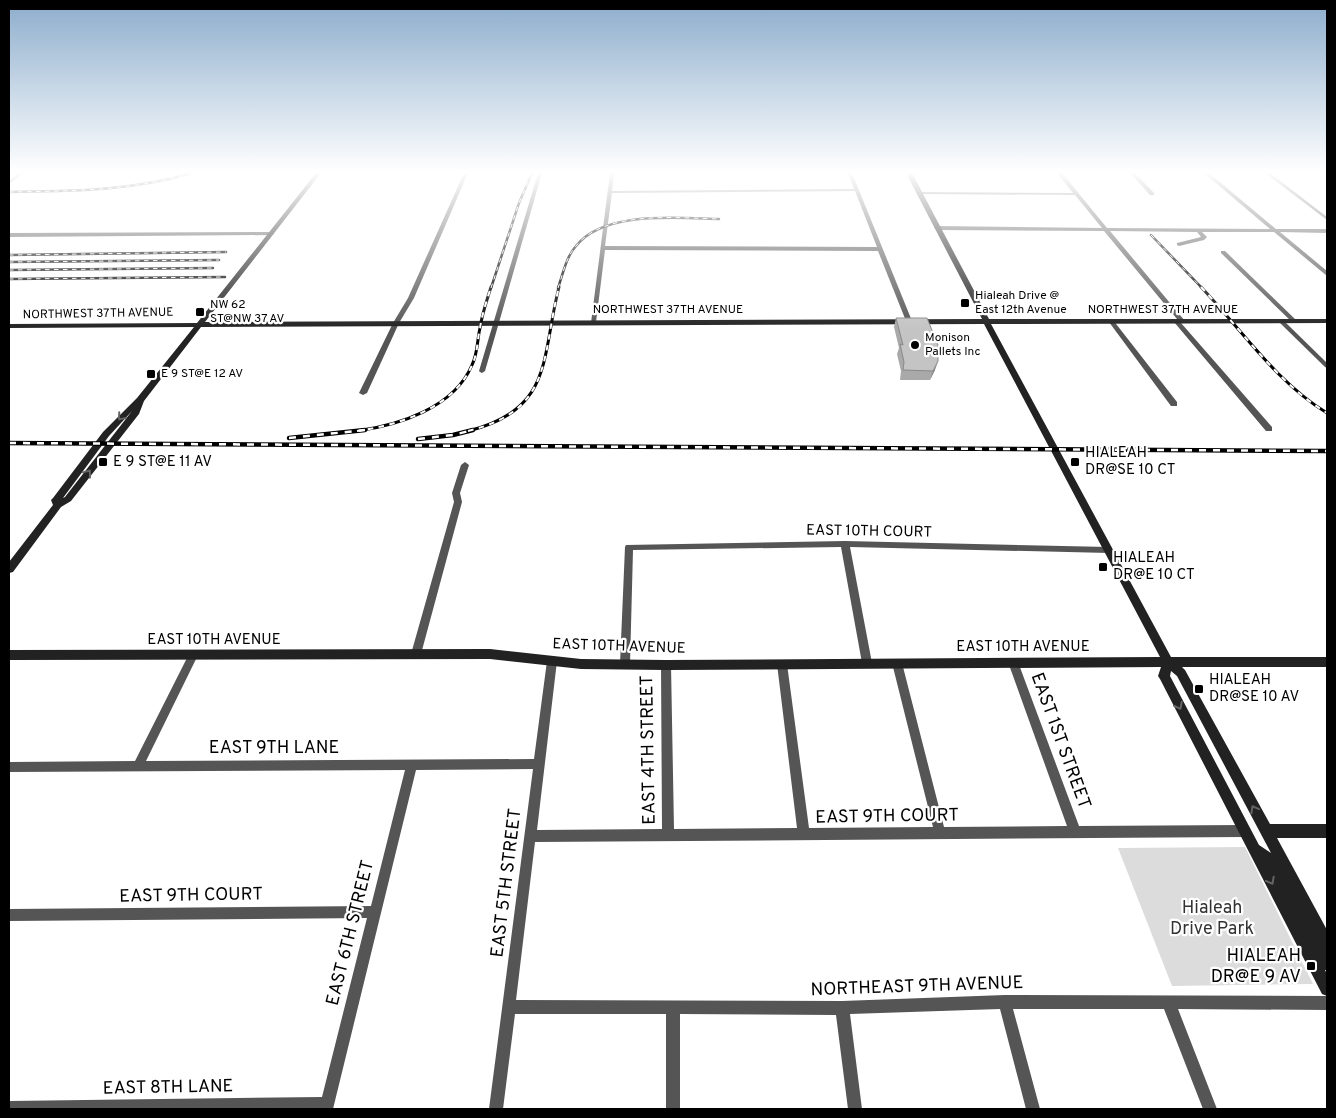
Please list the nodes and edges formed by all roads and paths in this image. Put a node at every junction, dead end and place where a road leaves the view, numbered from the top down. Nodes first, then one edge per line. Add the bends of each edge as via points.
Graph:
1 (278, 225) edge
2 (443, 225) edge
3 (525, 225) edge
4 (606, 225) edge
5 (871, 225) edge
6 (937, 225) edge
7 (1102, 225) edge
8 (1269, 225) edge
9 (938, 228) junction
10 (1107, 231) junction
11 (1199, 231) junction
12 (1276, 231) junction
13 (1327, 231) edge
14 (272, 233) junction
15 (9, 236) edge
16 (1179, 244) dead end
17 (603, 248) junction
18 (881, 249) junction
19 (1223, 252) dead end
20 (1327, 274) edge
21 (909, 321) junction
22 (986, 321) junction
23 (1111, 321) junction
24 (1179, 321) junction
25 (1281, 321) junction
26 (497, 322) junction
27 (593, 322) junction
28 (1296, 322) junction
29 (1327, 322) edge
30 (396, 323) junction
31 (200, 324) junction
32 (9, 326) edge
33 (1327, 366) edge
34 (482, 371) dead end
35 (363, 393) dead end
36 (140, 400) junction
37 (1174, 404) dead end
38 (1269, 429) dead end
39 (465, 465) dead end
40 (58, 505) junction
41 (845, 544) junction
42 (629, 547) joint
43 (1109, 550) junction
44 (9, 569) edge
45 (416, 654) junction
46 (9, 655) edge
47 (193, 656) junction
48 (552, 661) junction
49 (1013, 662) junction
50 (1168, 662) junction
51 (1327, 662) edge
52 (867, 663) junction
53 (897, 663) junction
54 (625, 664) junction
55 (782, 664) junction
56 (666, 665) junction
57 (540, 764) junction
58 (412, 765) junction
59 (9, 767) edge
60 (138, 767) junction
61 (1244, 831) junction
62 (1266, 831) junction
63 (1327, 831) edge
64 (1075, 832) junction
65 (940, 833) junction
66 (804, 835) junction
67 (530, 836) junction
68 (668, 836) junction
69 (1253, 848) junction
70 (374, 912) junction
71 (9, 915) edge
72 (1327, 944) edge
73 (1327, 963) edge
74 (1327, 989) edge
75 (1005, 1002) junction
76 (1168, 1002) junction
77 (1327, 1003) edge
78 (509, 1008) junction
79 (842, 1008) junction
80 (673, 1009) junction
81 (326, 1107) edge
82 (9, 1108) edge
83 (496, 1109) edge
84 (673, 1109) edge
85 (855, 1109) edge
86 (1033, 1109) edge
87 (1210, 1109) edge

1 - 14 street
2 - 30 street via 411,298
3 - 26 street
4 - 17 street
5 - 18 street
6 - 9 street
7 - 10 street
8 - 12 street
9 - 10 street
9 - 22 street
10 - 11 street
10 - 24 street
11 - 12 street
11 - 16 street via 1204,236 1202,239
12 - 13 street
12 - 20 street
14 - 15 street
14 - 31 street
17 - 18 street
17 - 27 street
18 - 21 street
19 - 28 street
21 - 22 street, NORTHWEST 37TH AVENUE
21 - 27 street, NORTHWEST 37TH AVENUE
22 - 23 street, NORTHWEST 37TH AVENUE
22 - 43 street
23 - 24 street, NORTHWEST 37TH AVENUE
23 - 37 street
24 - 25 street, NORTHWEST 37TH AVENUE
24 - 38 street
25 - 28 street, NORTHWEST 37TH AVENUE
25 - 33 street
26 - 27 street, NORTHWEST 37TH AVENUE
26 - 30 street, NORTHWEST 37TH AVENUE
26 - 34 street
28 - 29 street, NORTHWEST 37TH AVENUE
30 - 31 street, NORTHWEST 37TH AVENUE
30 - 35 street
31 - 32 street, NORTHWEST 37TH AVENUE
31 - 36 street
40 -> 36 street via 68,499 136,412
36 -> 40 street via 125,412 105,437 56,500
39 - 45 street via 456,493 458,502
40 - 44 street
41 - 42 street, EAST 10TH COURT
41 - 43 street, EAST 10TH COURT
41 - 52 street
42 - 54 street, EAST 4TH STREET
43 - 50 street
45 - 47 street, EAST 10TH AVENUE
45 - 48 street, EAST 10TH AVENUE via 494,654
46 - 47 street, EAST 10TH AVENUE
47 - 60 street
48 - 54 street, EAST 10TH AVENUE
48 - 57 street, EAST 5TH STREET
49 - 50 street, EAST 10TH AVENUE
49 - 53 street, EAST 10TH AVENUE
49 - 64 street, EAST 1ST STREET
50 - 51 street, EAST 10TH AVENUE
50 -> 61 street via 1164,676
62 -> 50 street via 1181,673
52 - 53 street, EAST 10TH AVENUE
52 - 55 street, EAST 10TH AVENUE
53 - 65 street
54 - 56 street, EAST 10TH AVENUE
55 - 56 street, EAST 10TH AVENUE
55 - 66 street
56 - 68 street, EAST 4TH STREET
57 - 58 street, EAST 9TH LANE
57 - 67 street, EAST 5TH STREET
58 - 60 street, EAST 9TH LANE
58 - 70 street, EAST 6TH STREET
59 - 60 street, EAST 9TH LANE
61 - 64 street, EAST 9TH COURT
61 - 69 street
62 - 63 street
62 - 72 street
64 - 65 street, EAST 9TH COURT
65 - 66 street, EAST 9TH COURT
66 - 68 street, EAST 9TH COURT
67 - 68 street, EAST 9TH COURT
67 - 78 street, EAST 5TH STREET
69 - 73 street via 1276,866
69 -> 74 street
70 - 71 street, EAST 9TH COURT
70 - 81 street, EAST 6TH STREET
75 - 76 street, NORTHEAST 9TH AVENUE
75 - 79 street, NORTHEAST 9TH AVENUE
75 - 86 street
76 - 77 street, NORTHEAST 9TH AVENUE
76 - 87 street
78 - 80 street, NORTHEAST 9TH AVENUE
78 - 83 street, EAST 5TH STREET
79 - 80 street, NORTHEAST 9TH AVENUE
79 - 85 street
80 - 84 street
81 - 82 street, EAST 8TH LANE

